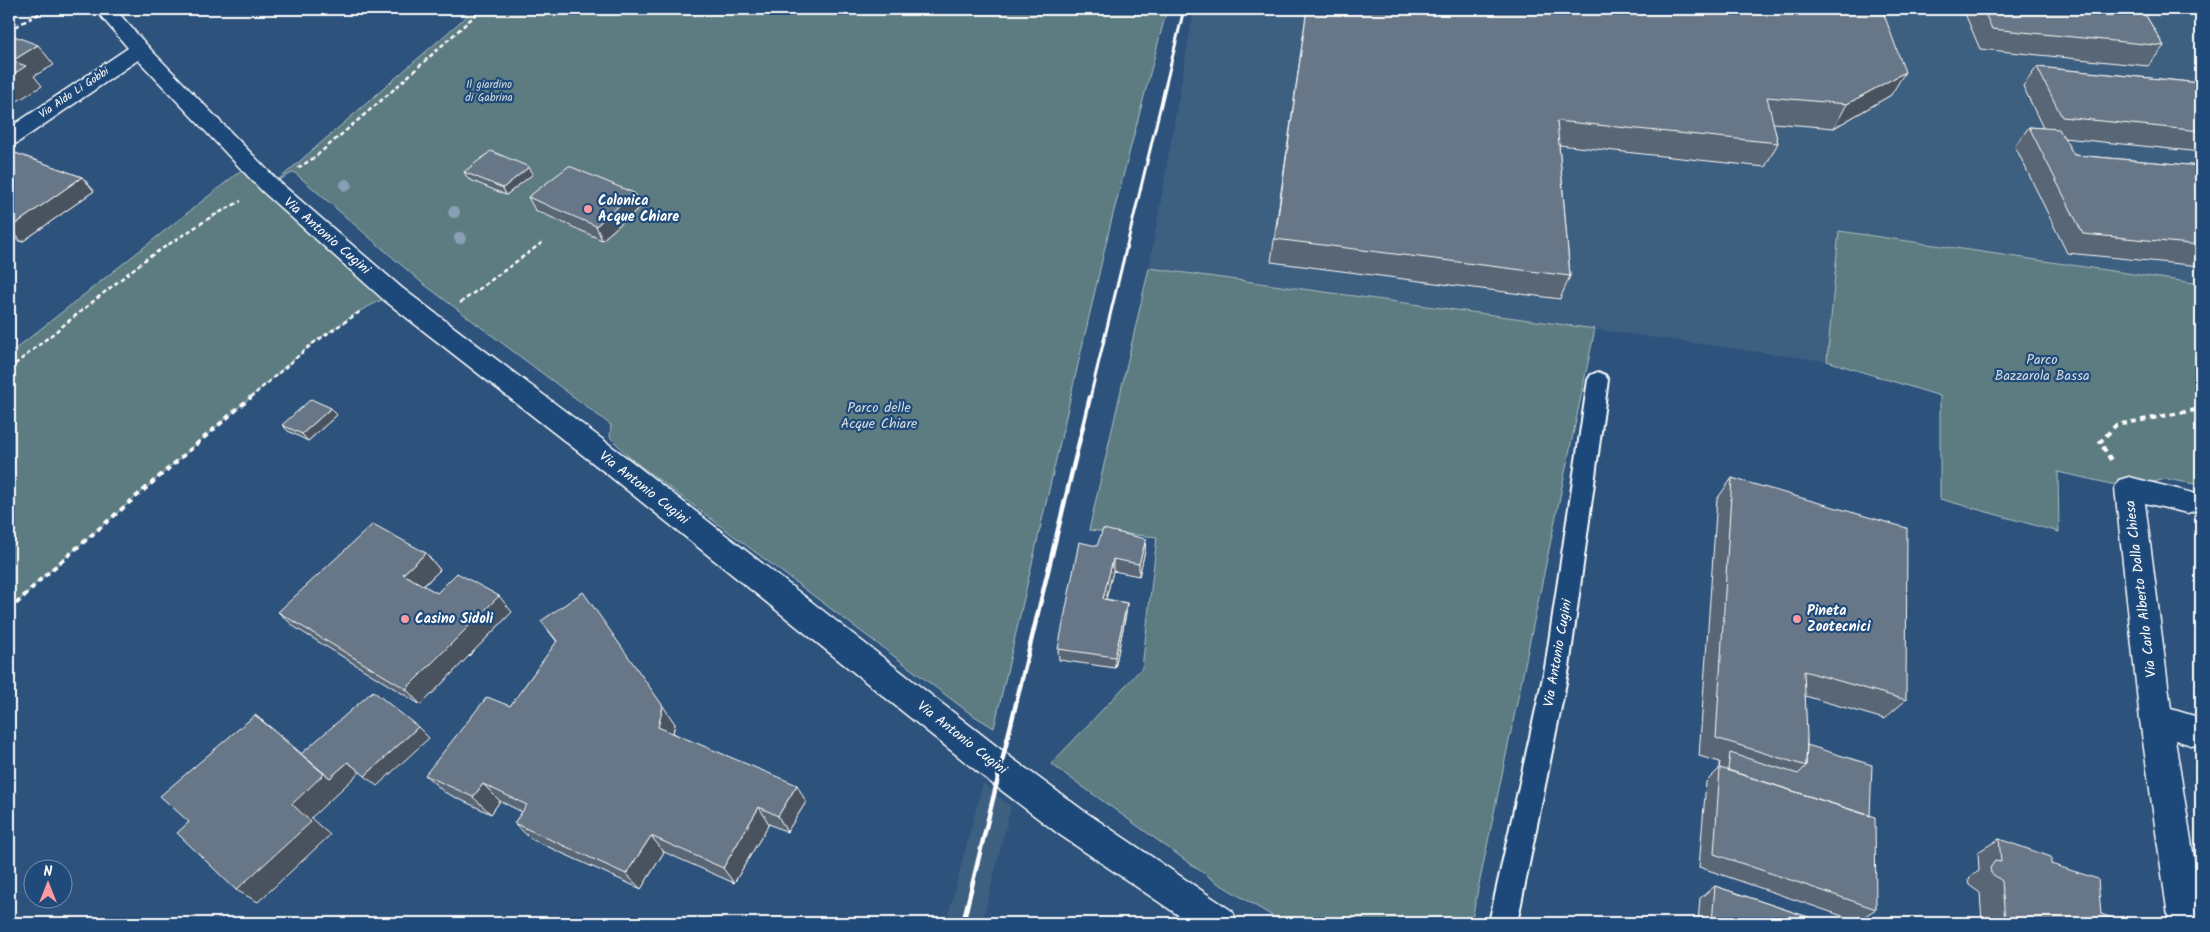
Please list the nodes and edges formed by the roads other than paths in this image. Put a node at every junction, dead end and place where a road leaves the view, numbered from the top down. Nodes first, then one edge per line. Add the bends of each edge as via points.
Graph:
1 (105, 9) edge
2 (140, 49) junction
3 (9, 138) edge
4 (1598, 380) dead end
5 (2187, 502) dead end
6 (2156, 720) junction
7 (2201, 733) edge
8 (1220, 923) edge
9 (1503, 923) edge
10 (2187, 923) edge

1 - 2 street, Via Antonio Cugini
2 - 3 street, Via Aldo Li Gobbi
2 - 8 street, Via Antonio Cugini via 270,186 393,294 617,466 1001,770 1072,823
4 - 9 lane, Via Antonio Cugini via 1557,668
5 - 6 street, Via Carlo Alberto Dalla Chiesa via 2129,488
6 - 7 street
6 - 10 street, Via Carlo Alberto Dalla Chiesa

